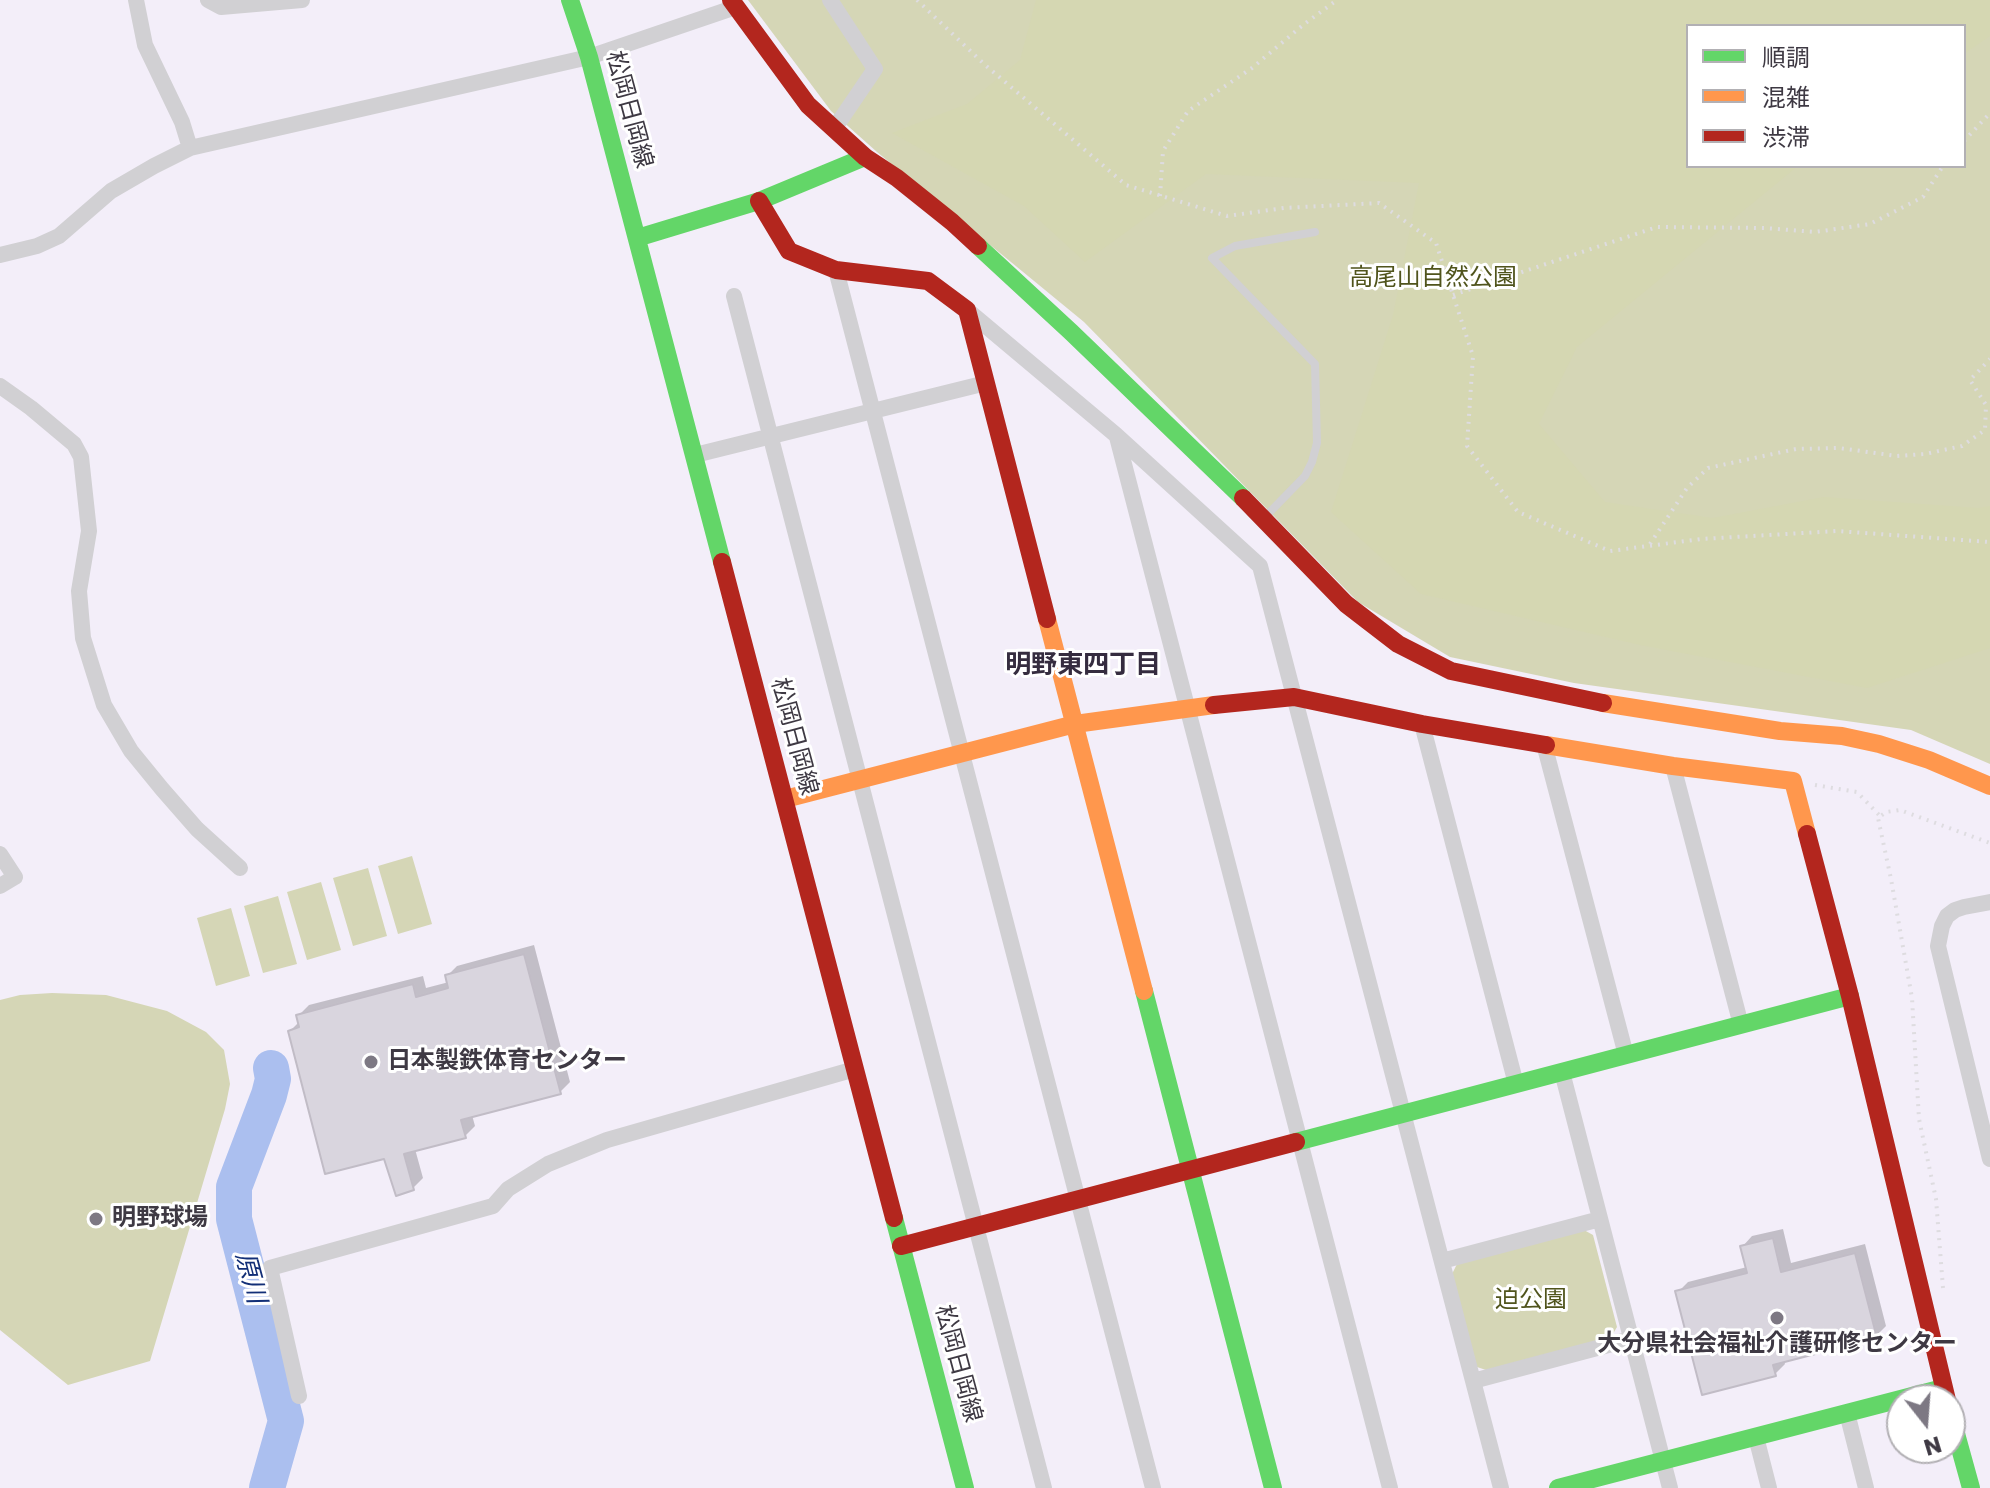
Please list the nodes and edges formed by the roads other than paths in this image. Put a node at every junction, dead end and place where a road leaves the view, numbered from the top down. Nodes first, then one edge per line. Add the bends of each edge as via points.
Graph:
1 (136, 0) edge
2 (208, 0) edge
3 (302, 0) edge
4 (570, 0) edge
5 (830, 0) edge
6 (733, 4) edge
7 (589, 57) junction
8 (832, 128) junction
9 (190, 148) junction
10 (865, 157) junction
11 (759, 201) junction
12 (1315, 232) dead end
13 (637, 238) junction
14 (0, 255) edge
15 (836, 270) junction
16 (734, 296) dead end
17 (967, 310) junction
18 (986, 383) junction
19 (0, 386) edge
20 (873, 411) junction
21 (1116, 435) junction
22 (770, 437) junction
23 (695, 455) junction
24 (1264, 518) junction
25 (1294, 697) junction
26 (1187, 708) junction
27 (1075, 724) junction
28 (1422, 724) junction
29 (1544, 744) junction
30 (961, 752) junction
31 (1673, 766) junction
32 (860, 779) junction
33 (1990, 786) edge
34 (785, 799) junction
35 (0, 854) edge
36 (240, 868) dead end
37 (0, 886) edge
38 (1990, 902) edge
39 (1850, 996) junction
40 (1741, 1025) junction
41 (1626, 1055) junction
42 (855, 1069) junction
43 (1562, 1072) junction
44 (1516, 1084) junction
45 (1990, 1088) edge
46 (1973, 1093) junction
47 (1403, 1114) junction
48 (1300, 1141) junction
49 (1990, 1159) edge
50 (1191, 1169) junction
51 (1078, 1199) junction
52 (1600, 1219) junction
53 (976, 1226) junction
54 (901, 1246) junction
55 (1442, 1261) junction
56 (1631, 1339) junction
57 (1473, 1381) junction
58 (1943, 1384) edge
59 (299, 1396) dead end
60 (1886, 1405) edge
61 (1847, 1413) junction
62 (1756, 1437) junction
63 (1663, 1461) junction
64 (1964, 1464) edge
65 (965, 1488) edge
66 (1044, 1488) edge
67 (1153, 1488) edge
68 (1273, 1488) edge
69 (1390, 1488) edge
70 (1501, 1488) edge
71 (1558, 1488) edge
72 (1670, 1488) edge
73 (1769, 1488) edge
74 (1866, 1488) edge
75 (1971, 1488) edge

1 - 9 street via 145,45
2 - 3 street via 221,7
4 - 7 street, 松岡日岡線
5 - 8 street via 875,69
6 - 7 street
6 - 8 street via 808,105
7 - 9 street
7 - 13 street, 松岡日岡線
8 - 10 street
9 - 14 street via 111,191 59,236
10 - 11 street
10 - 24 street via 952,222
11 - 13 street
11 - 15 street via 789,251
12 - 24 lane via 1235,246 1212,258 1315,364 1317,443 1312,462
13 - 23 street, 松岡日岡線
15 - 17 street via 928,281
15 - 20 street
16 - 22 street
17 - 18 street
17 - 21 street
18 - 20 street
18 - 27 street
19 - 36 street via 74,444 81,457 89,531 79,591 83,638 104,705 162,789
20 - 22 street
20 - 30 street
21 - 25 street via 1260,566
21 - 26 street
22 - 23 street
22 - 32 street
23 - 34 street, 松岡日岡線
24 - 33 street via 1346,604 1398,644 1451,671 1574,698 1867,741
25 - 26 street
25 - 28 street
25 - 47 street
26 - 27 street
26 - 48 street
27 - 30 street
27 - 50 street
28 - 29 street
28 - 44 street
29 - 31 street
29 - 41 street
30 - 32 street
30 - 51 street
31 - 39 street via 1793,781
31 - 40 street
32 - 34 street
32 - 53 street
34 - 42 street, 松岡日岡線
35 - 37 street via 15,877
38 - 46 street via 1955,910 1939,936
39 - 40 street
39 - 58 street
40 - 41 street
41 - 43 street
42 - 54 street, 松岡日岡線
42 - 59 street via 607,1140 548,1164 508,1189 493,1206 270,1268
43 - 44 street
43 - 52 street
44 - 47 street
45 - 46 street
46 - 49 street
47 - 48 street
47 - 55 street
48 - 50 street
48 - 69 street
50 - 51 street
50 - 68 street
51 - 53 street
51 - 67 street
52 - 55 street
52 - 56 street
53 - 54 street
53 - 66 street
54 - 65 street, 松岡日岡線
55 - 57 street
56 - 57 street
56 - 63 street
57 - 70 street
60 - 61 street
61 - 62 street
61 - 74 street
62 - 63 street
62 - 73 street
63 - 71 street
63 - 72 street
64 - 75 street

